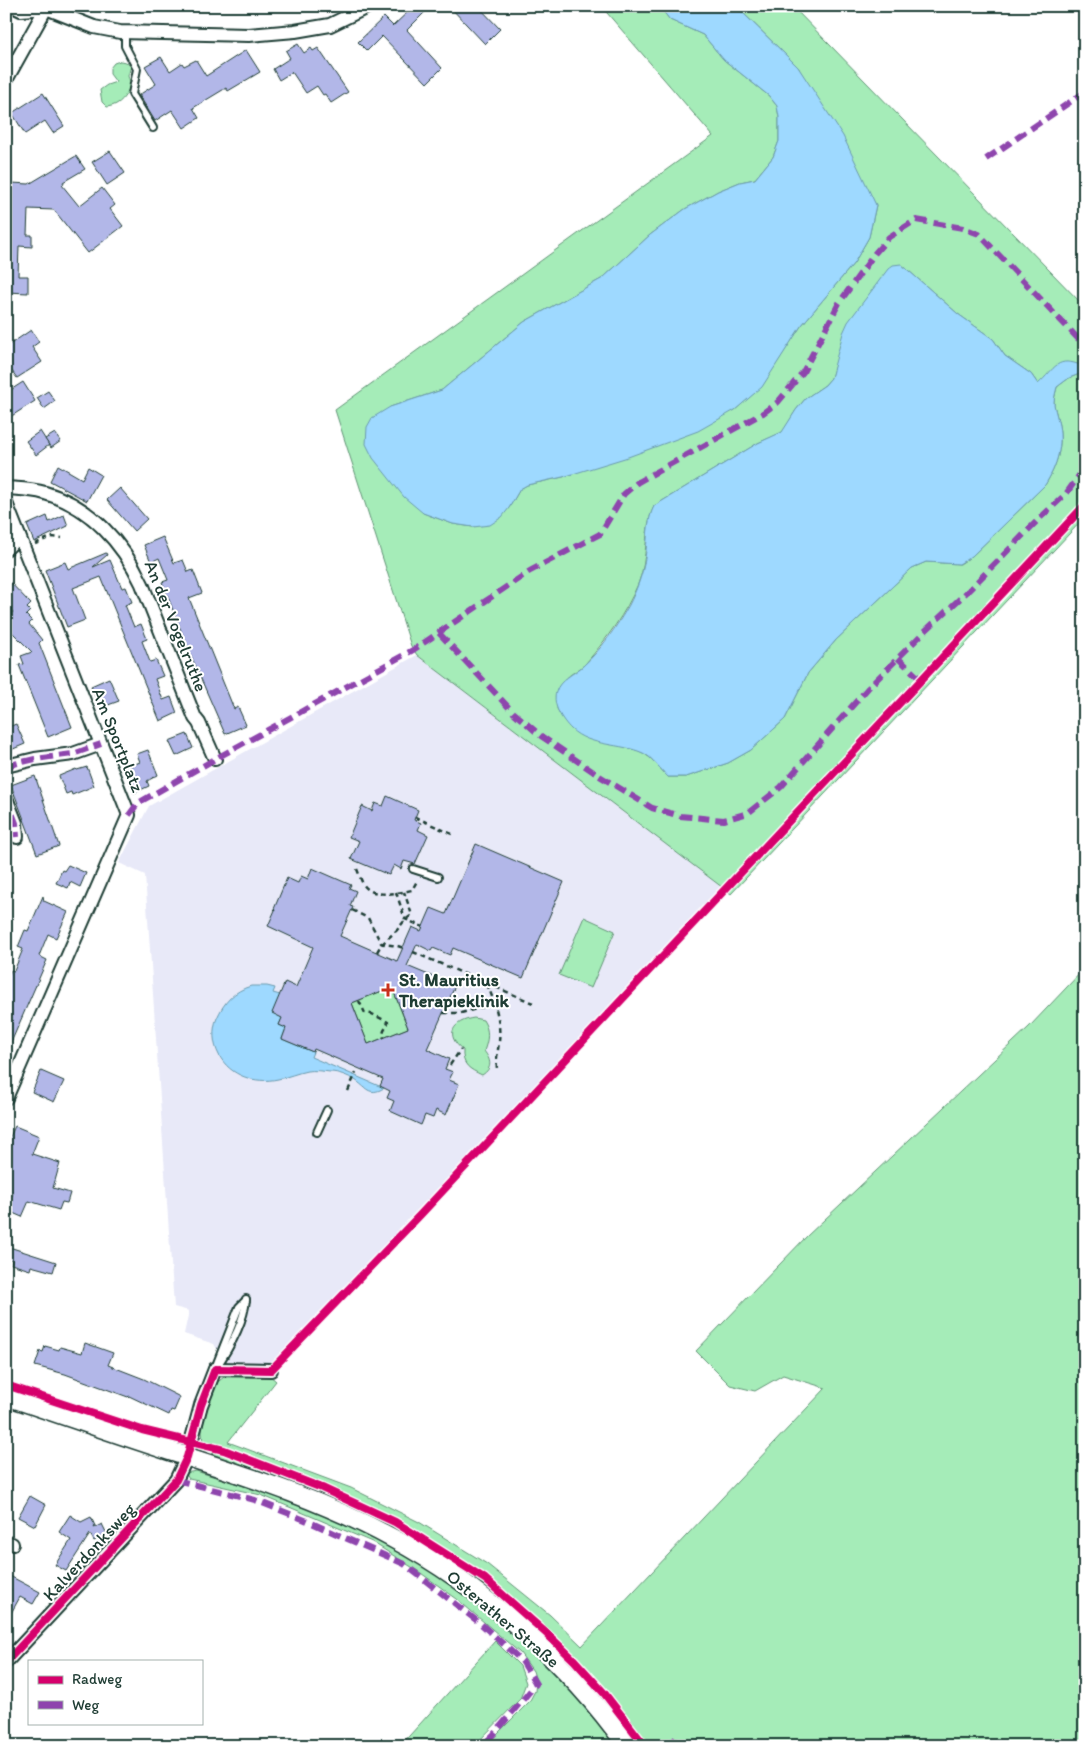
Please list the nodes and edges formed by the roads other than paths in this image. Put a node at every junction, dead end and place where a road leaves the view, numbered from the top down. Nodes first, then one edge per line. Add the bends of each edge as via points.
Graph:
1 (13, 6) edge
2 (369, 6) edge
3 (47, 7) edge
4 (125, 32) junction
5 (6, 80) edge
6 (152, 128) dead end
7 (6, 488) edge
8 (6, 502) edge
9 (19, 536) junction
10 (6, 550) edge
11 (101, 744) junction
12 (215, 759) dead end
13 (6, 766) edge
14 (6, 798) edge
15 (17, 837) dead end
16 (413, 870) dead end
17 (438, 877) dead end
18 (6, 1098) edge
19 (326, 1110) dead end
20 (317, 1132) dead end
21 (215, 1369) junction
22 (271, 1370) dead end
23 (6, 1396) edge
24 (187, 1457) junction
25 (6, 1662) edge
26 (627, 1746) edge

1 - 3 street via 21,10
2 - 4 street via 330,25 272,34
3 - 4 street via 94,27
3 - 5 street
4 - 6 lane via 125,46 137,69 132,94
7 - 12 street, An der Vogelruthe via 45,493 70,504 95,521 122,548 142,584 195,718
8 - 9 street, Am Sportplatz
9 - 10 street
9 - 11 street, Am Sportplatz
11 - 13 street via 73,754
11 - 18 street, Am Sportplatz via 129,815
14 - 15 street via 16,823
16 - 17 lane
19 - 20 lane
21 - 21 lane via 227,1352 245,1310 246,1299 239,1307
21 - 22 street
21 - 24 street, Kalverdonksweg
23 - 24 main road, Osterather Straße
24 - 25 street, Kalverdonksweg via 176,1480
24 - 26 main road, Osterather Straße via 324,1505 392,1538 437,1565 482,1597 553,1658

